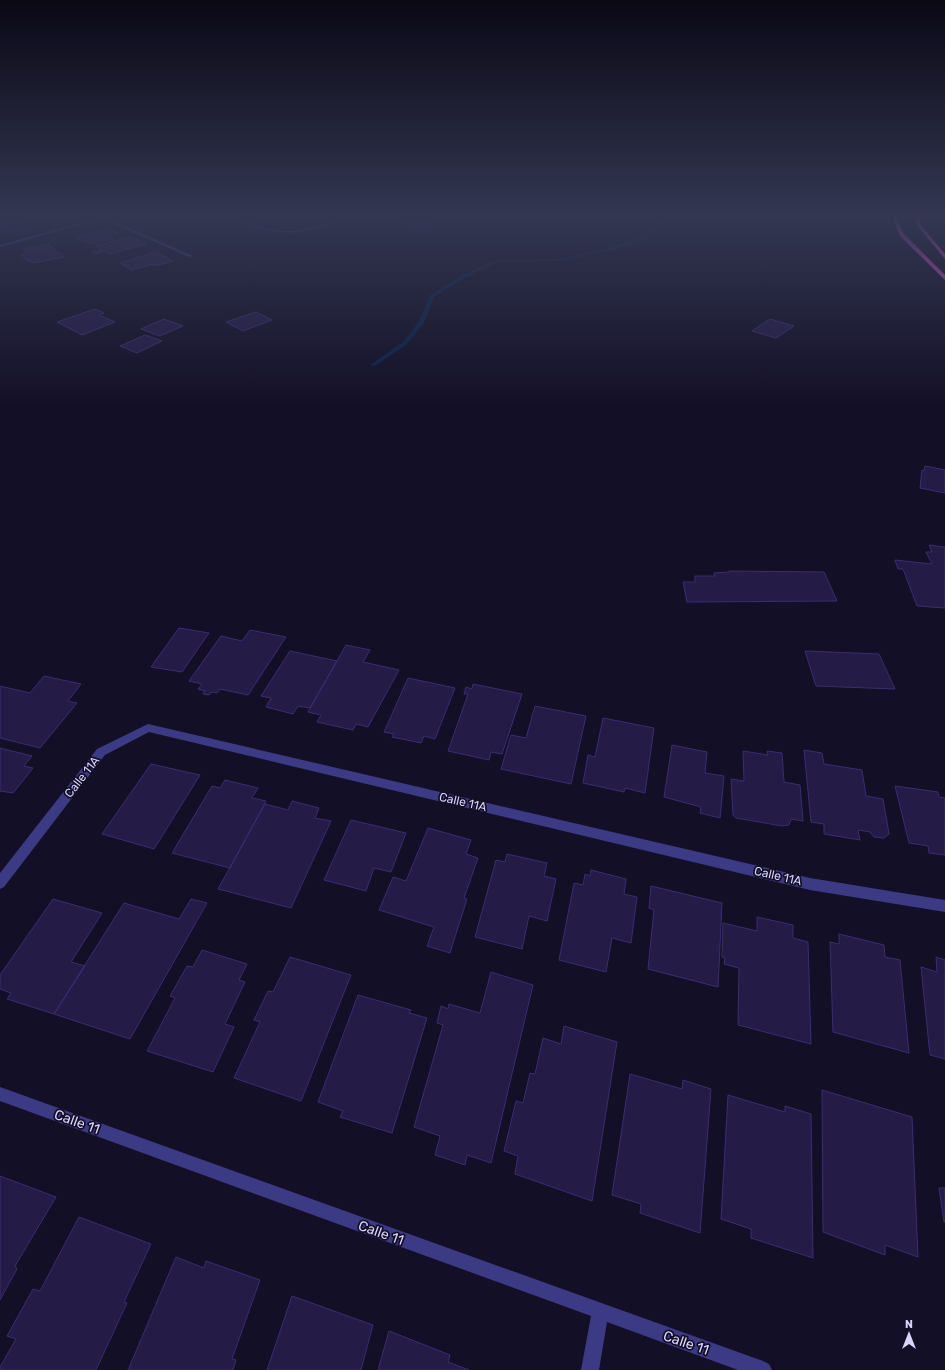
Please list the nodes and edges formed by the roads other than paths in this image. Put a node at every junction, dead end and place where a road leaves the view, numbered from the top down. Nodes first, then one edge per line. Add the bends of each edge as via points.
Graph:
1 (0, 883) edge
2 (945, 906) edge
3 (0, 1094) edge
4 (600, 1312) junction
5 (590, 1370) edge
6 (763, 1370) edge

1 - 2 street, Calle 11A via 101,752 148,728 810,884
3 - 4 street, Calle 11
4 - 5 street
4 - 6 street, Calle 11

